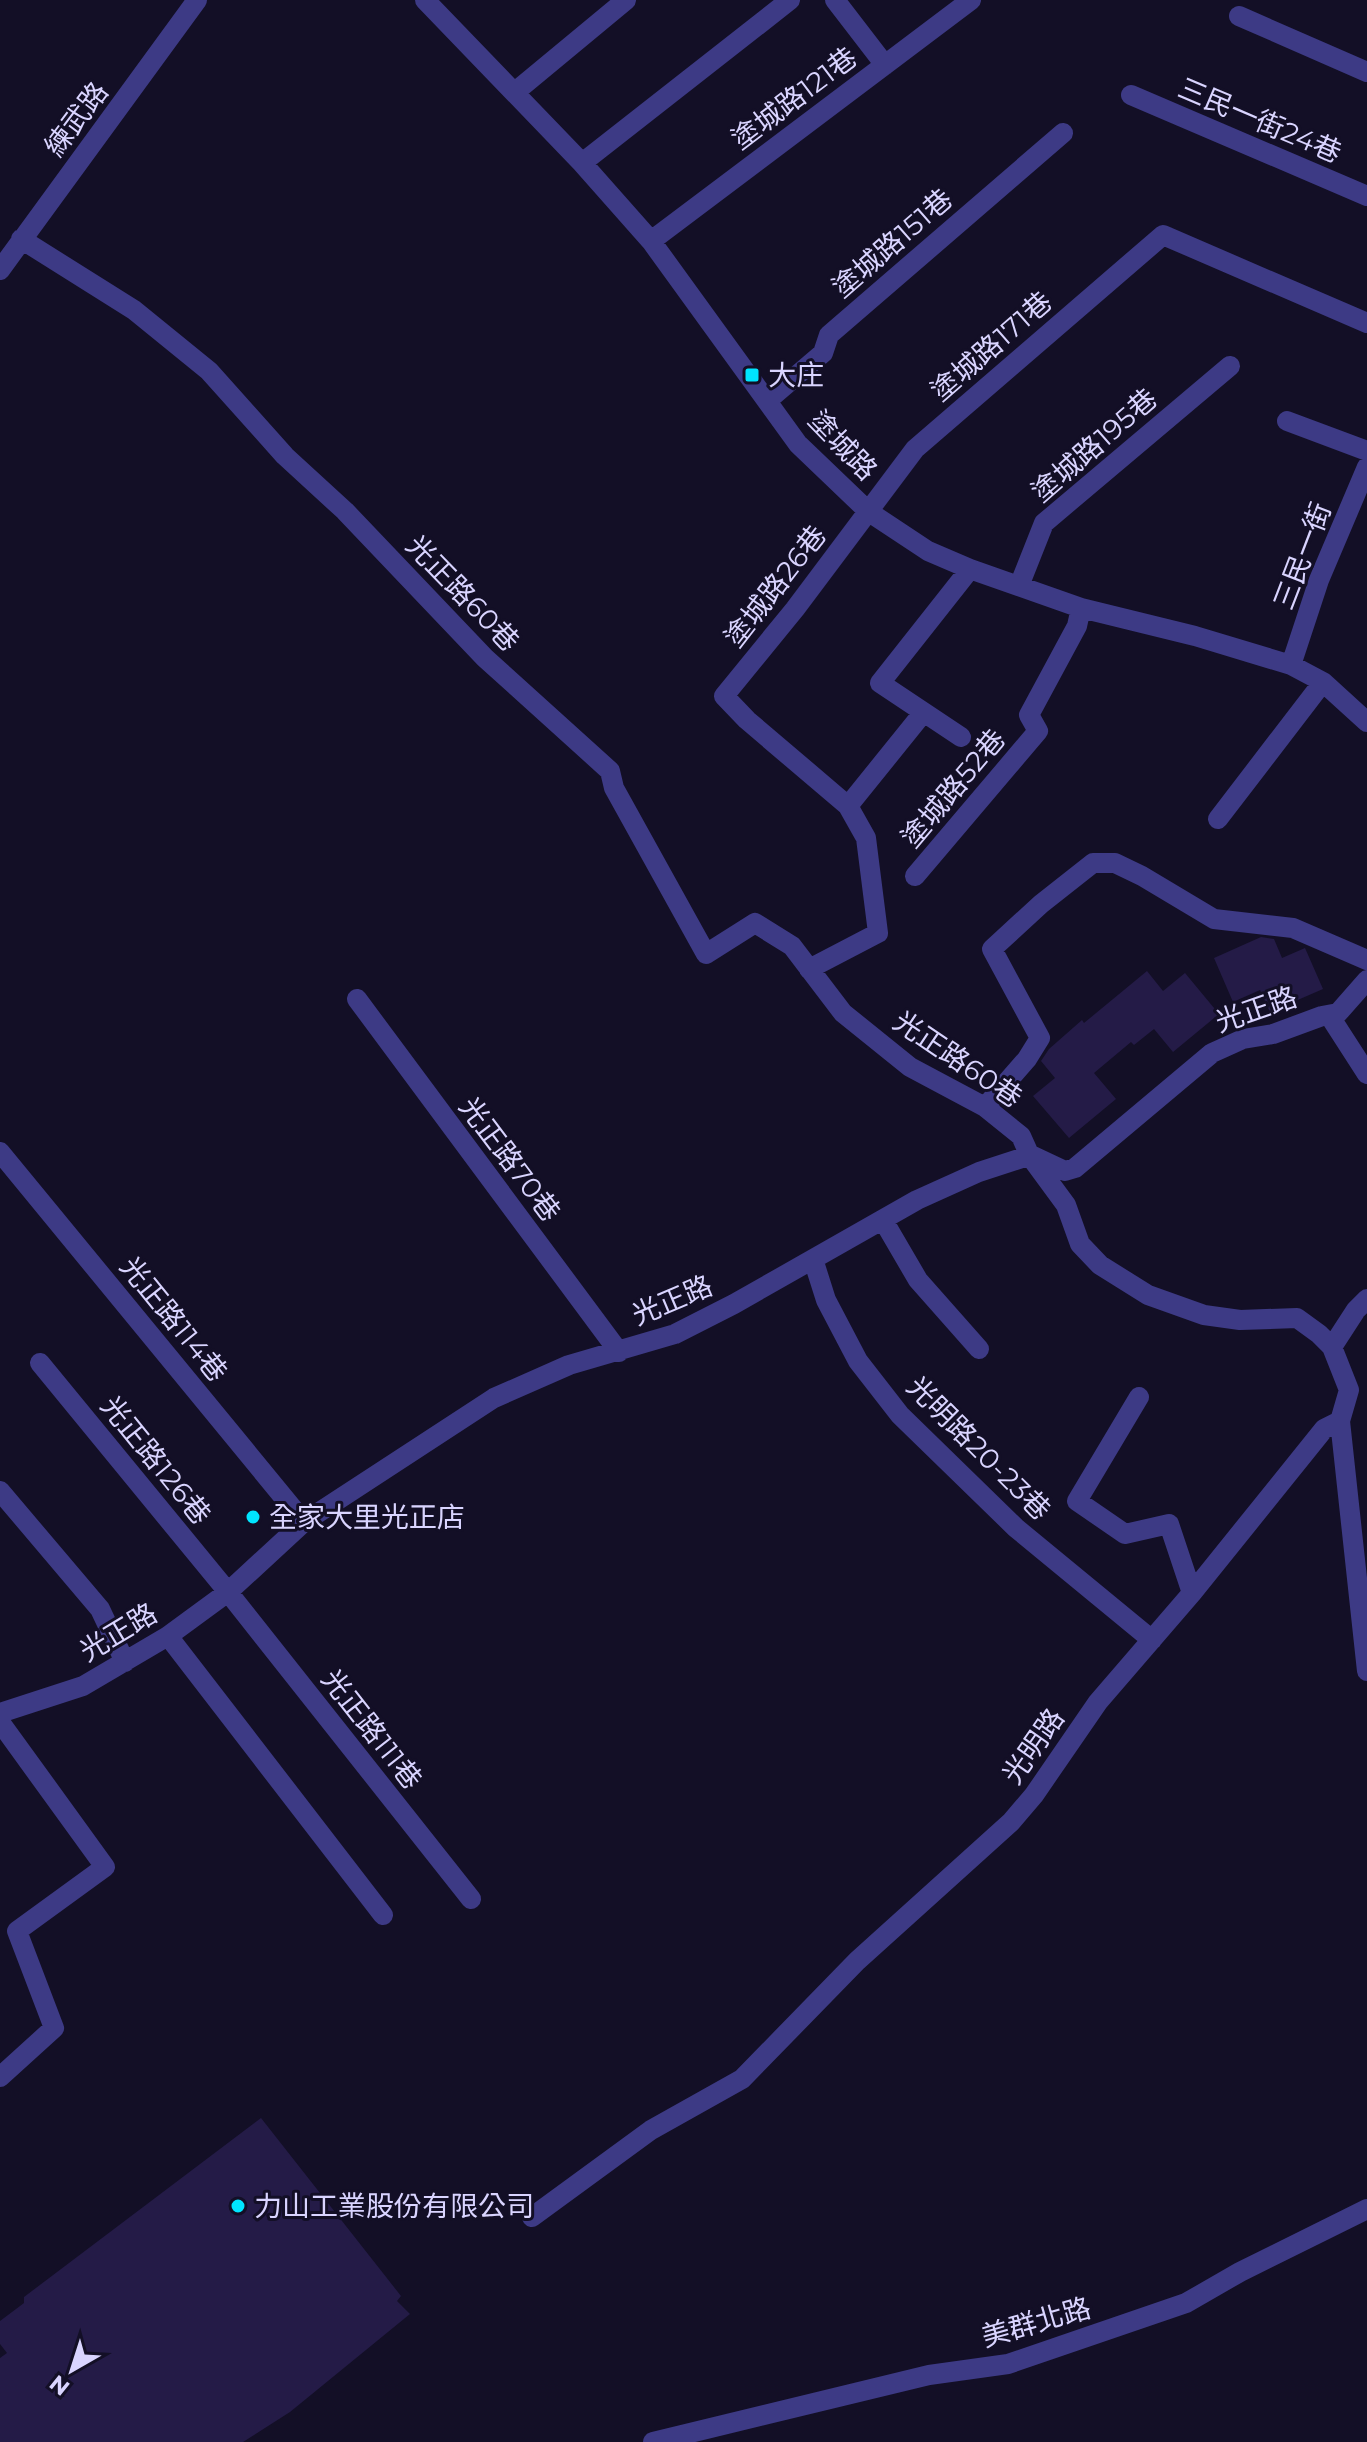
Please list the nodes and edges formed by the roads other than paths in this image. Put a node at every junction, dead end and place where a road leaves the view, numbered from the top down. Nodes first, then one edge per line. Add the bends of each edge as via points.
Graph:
1 (197, 0) edge
2 (626, 0) edge
3 (790, 0) edge
4 (835, 0) edge
5 (971, 0) edge
6 (435, 3) edge
7 (946, 7) edge
8 (1239, 16) dead end
9 (885, 65) junction
10 (1367, 72) edge
11 (515, 92) junction
12 (1131, 95) dead end
13 (1063, 133) dead end
14 (582, 163) junction
15 (1367, 196) edge
16 (21, 239) junction
17 (651, 241) junction
18 (0, 270) edge
19 (1367, 323) edge
20 (1230, 366) dead end
21 (767, 401) junction
22 (1287, 421) dead end
23 (1367, 451) edge
24 (1367, 467) edge
25 (869, 512) junction
26 (970, 569) junction
27 (1019, 586) junction
28 (1081, 608) junction
29 (1291, 665) junction
30 (1323, 682) junction
31 (923, 713) junction
32 (1367, 722) edge
33 (961, 737) dead end
34 (848, 806) junction
35 (1218, 819) dead end
36 (915, 876) dead end
37 (1367, 960) edge
38 (809, 969) junction
39 (1367, 980) edge
40 (357, 999) dead end
41 (1329, 1015) junction
42 (1367, 1074) edge
43 (985, 1107) junction
44 (0, 1152) edge
45 (1030, 1156) junction
46 (883, 1220) junction
47 (813, 1259) junction
48 (1367, 1299) edge
49 (1332, 1347) junction
50 (979, 1349) dead end
51 (619, 1352) junction
52 (40, 1363) dead end
53 (1358, 1389) edge
54 (1139, 1397) dead end
55 (1340, 1421) junction
56 (0, 1491) edge
57 (304, 1522) junction
58 (228, 1592) junction
59 (1192, 1593) junction
60 (168, 1636) junction
61 (1152, 1640) junction
62 (125, 1662) junction
63 (1367, 1671) edge
64 (0, 1713) edge
65 (0, 1722) edge
66 (471, 1899) dead end
67 (383, 1915) dead end
68 (0, 2077) edge
69 (1367, 2209) edge
70 (532, 2217) dead end
71 (677, 2440) edge
72 (653, 2442) edge

1 - 16 street, 練武路
2 - 11 street
3 - 14 street
4 - 9 street
5 - 7 street, 塗城路121巷
6 - 11 street, 塗城路
7 - 9 street, 塗城路121巷
8 - 10 street
9 - 17 street, 塗城路121巷
11 - 14 street, 塗城路
12 - 15 street, 三民一街24巷
13 - 21 street, 塗城路151巷 via 829,335 823,353
14 - 17 street, 塗城路
16 - 18 street, 練武路
16 - 38 street, 光正路60巷 via 134,310 209,371 285,456 485,658 610,771 614,788 706,954 755,923 792,946
17 - 21 street, 塗城路
19 - 25 street, 塗城路171巷 via 1163,235 915,449
20 - 27 street, 塗城路195巷 via 1044,523
21 - 25 street, 塗城路 via 798,444
22 - 23 street
24 - 29 street, 三民一街 via 1319,580
25 - 26 street, 塗城路 via 928,551
25 - 34 street, 塗城路26巷 via 724,696
26 - 27 street, 塗城路
26 - 31 street via 880,683
27 - 28 street, 塗城路
28 - 29 street, 塗城路
28 - 36 street, 塗城路52巷 via 1077,626 1029,715 1038,731
29 - 30 street, 塗城路
30 - 32 street, 塗城路
30 - 35 street
31 - 33 street
31 - 34 street
34 - 38 street via 866,838 878,933
37 - 43 street via 1293,928 1214,919 1115,863 1093,863 992,949 1040,1038
38 - 43 street, 光正路60巷 via 843,1013 910,1067
39 - 41 street, 光正路 via 1344,1009
40 - 51 street, 光正路70巷
41 - 42 street
41 - 45 street, 光正路 via 1212,1053 1075,1168 1065,1171
43 - 45 street, 光正路60巷 via 1021,1136
44 - 57 street, 光正路114巷
45 - 46 street, 光正路 via 979,1172
45 - 49 street, 光正路60巷 via 1066,1205 1080,1244 1113,1274 1148,1295 1204,1315 1297,1318
46 - 47 street, 光正路
46 - 50 street via 918,1280
47 - 51 street, 光正路 via 675,1334
47 - 61 street, 光明路20-23巷 via 826,1300 858,1361 900,1415 1016,1528
48 - 49 street
49 - 53 street
51 - 57 street, 光正路 via 569,1365 494,1398
52 - 58 street, 光正路126巷
53 - 55 street
54 - 59 street via 1077,1501 1125,1534 1169,1524
55 - 59 street, 光明路 via 1324,1429
55 - 63 street
56 - 62 street via 100,1609
57 - 58 street, 光正路
58 - 60 street, 光正路
58 - 66 street, 光正路111巷
59 - 61 street, 光明路
60 - 62 street, 光正路
60 - 67 street
61 - 70 street, 光明路 via 1098,1702 1011,1822 857,1961 742,2079 651,2130
62 - 64 street, 光正路 via 83,1686
65 - 68 street via 105,1867 17,1931 54,2028
69 - 71 street, 美群北路 via 1186,2303 1008,2364 929,2375
71 - 72 street, 美群北路

